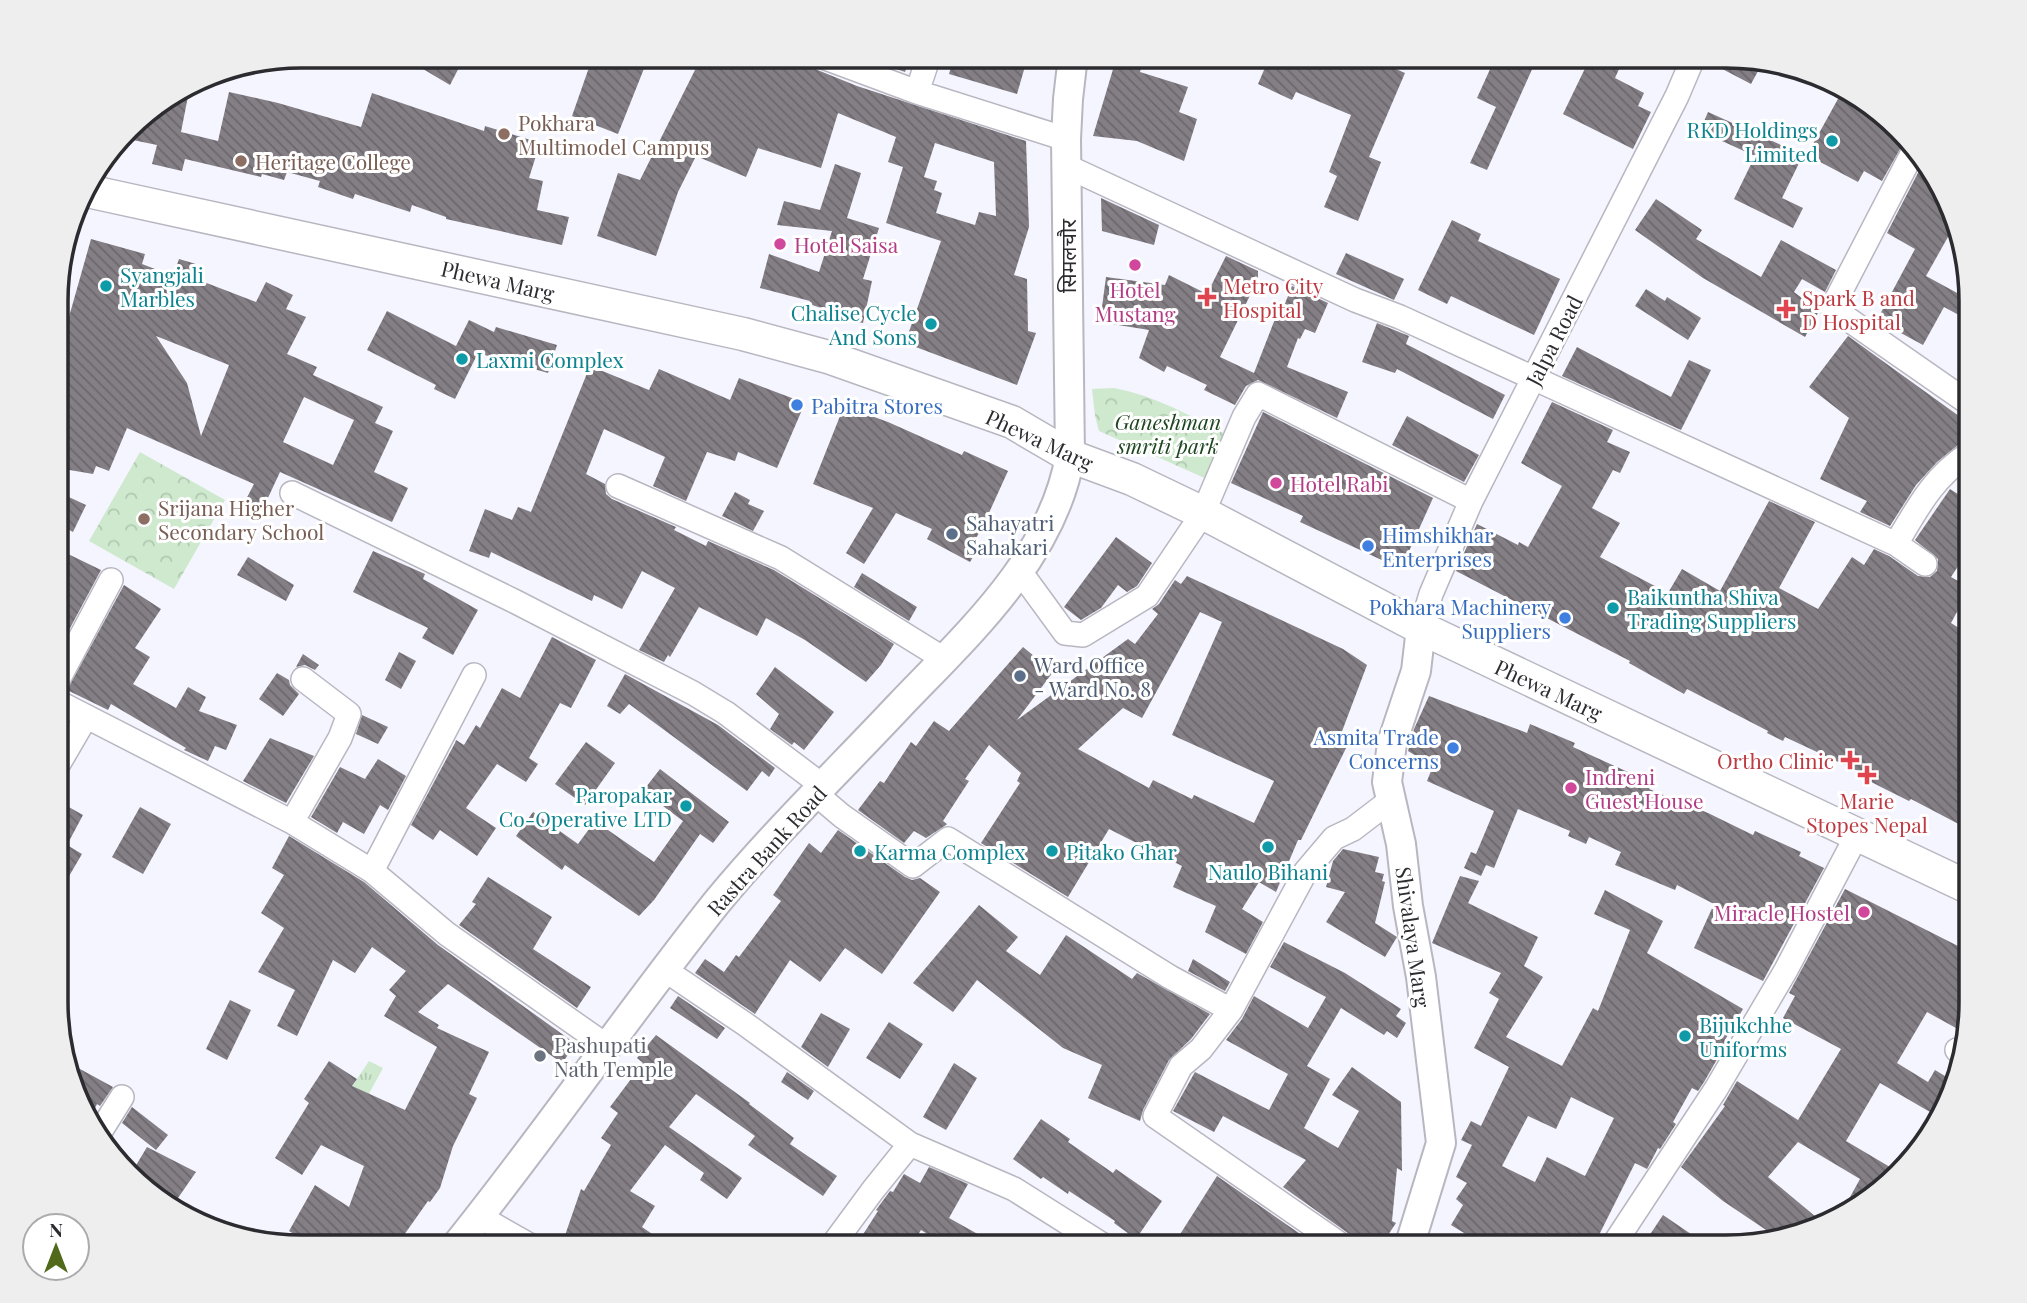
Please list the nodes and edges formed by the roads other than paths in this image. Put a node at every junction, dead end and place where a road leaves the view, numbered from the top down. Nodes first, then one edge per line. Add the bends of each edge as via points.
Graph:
1 (852, 68) edge
2 (925, 68) edge
3 (1072, 68) edge
4 (1689, 68) edge
5 (917, 92) junction
6 (1066, 152) junction
7 (1909, 159) edge
8 (96, 193) edge
9 (1533, 378) junction
10 (1958, 396) edge
11 (1070, 456) junction
12 (1958, 461) edge
13 (618, 486) dead end
14 (292, 494) dead end
15 (1471, 502) junction
16 (1203, 513) junction
17 (1896, 544) junction
18 (1926, 564) dead end
19 (1019, 570) junction
20 (111, 580) dead end
21 (1421, 628) junction
22 (944, 659) junction
23 (68, 661) edge
24 (474, 675) dead end
25 (303, 679) dead end
26 (68, 707) edge
27 (86, 717) junction
28 (68, 748) edge
29 (820, 790) junction
30 (1391, 800) junction
31 (292, 822) junction
32 (1857, 835) junction
33 (372, 871) junction
34 (1958, 882) edge
35 (665, 970) junction
36 (1231, 1010) junction
37 (608, 1047) junction
38 (122, 1097) dead end
39 (104, 1125) edge
40 (910, 1144) junction
41 (480, 1217) junction
42 (1086, 1234) edge
43 (1326, 1234) edge
44 (1413, 1234) edge
45 (1621, 1234) edge
46 (466, 1235) edge
47 (512, 1235) edge
48 (840, 1235) edge

1 - 5 street
2 - 5 street
3 - 6 main road, सिमलचौर
4 - 9 street, Jalpa Road
5 - 6 street
6 - 9 street via 1355,300
6 - 11 main road, सिमलचौर
7 - 10 street via 1832,308
8 - 11 highway, Phewa Marg via 743,334 828,357 1012,422
9 - 15 street, Jalpa Road
9 - 17 street
11 - 16 highway, Phewa Marg
11 - 19 main road, Rastra Bank Road via 1067,477 1042,538
12 - 17 street via 1928,489
13 - 22 street via 781,558
14 - 29 street via 693,693 726,713
15 - 16 street via 1258,394
15 - 21 street, Jalpa Road
16 - 19 street via 1147,596 1083,635 1065,633
16 - 21 highway, Phewa Marg
17 - 18 street
19 - 22 main road, Rastra Bank Road
20 - 23 street
21 - 30 main road, Shivalaya Marg via 1416,671 1392,743 1387,782
21 - 32 highway, Phewa Marg
22 - 29 main road, Rastra Bank Road
24 - 33 street
25 - 31 street via 349,715
26 - 27 street
27 - 28 street
27 - 31 street
29 - 35 main road, Rastra Bank Road via 719,900
29 - 36 street via 842,816 913,866 948,839
30 - 36 street via 1334,838 1306,871
30 - 44 main road, Shivalaya Marg via 1421,976 1441,1143
31 - 33 street
32 - 34 highway, Phewa Marg
32 - 45 street via 1716,1089
33 - 37 street via 447,934
35 - 37 main road, Rastra Bank Road
35 - 40 street
36 - 43 street via 1201,1049 1181,1066 1155,1116
37 - 41 main road, Rastra Bank Road
38 - 39 street
40 - 42 street via 1014,1189
40 - 48 street
41 - 46 main road, Rastra Bank Road
41 - 47 street

